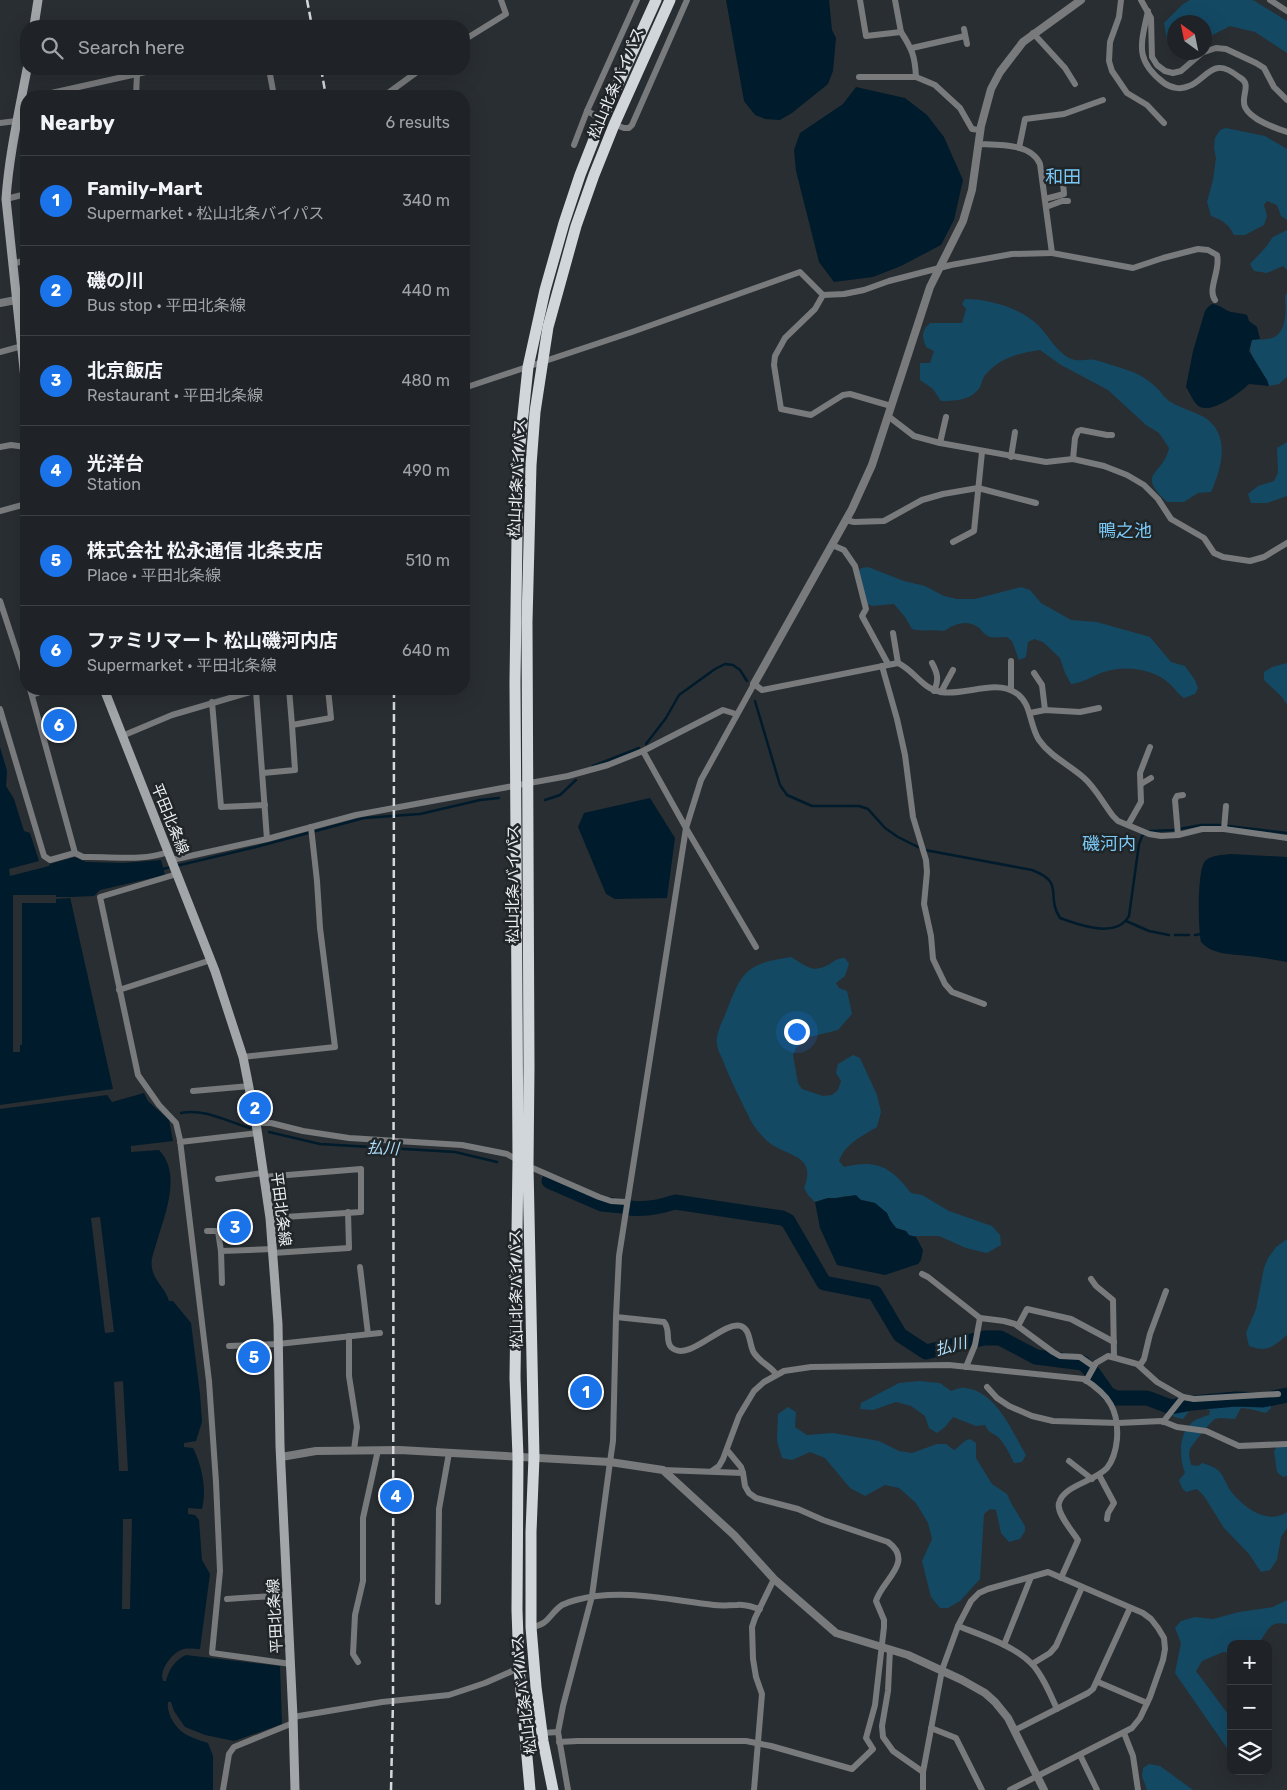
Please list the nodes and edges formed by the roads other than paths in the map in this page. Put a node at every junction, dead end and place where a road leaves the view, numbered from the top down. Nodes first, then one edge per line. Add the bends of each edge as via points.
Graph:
1 (38, 0) edge
2 (502, 0) edge
3 (637, 0) edge
4 (656, 0) edge
5 (670, 0) edge
6 (687, 0) edge
7 (860, 0) edge
8 (895, 0) edge
9 (1081, 0) edge
10 (1121, 0) edge
11 (1141, 0) edge
12 (1270, 0) edge
13 (1287, 11) edge
14 (1148, 12) junction
15 (35, 20) edge
16 (964, 29) dead end
17 (901, 32) junction
18 (1033, 33) junction
19 (470, 36) edge
20 (966, 36) junction
21 (967, 44) dead end
22 (912, 48) junction
23 (1212, 49) edge
24 (1195, 60) edge
25 (25, 75) edge
26 (132, 75) edge
27 (137, 75) edge
28 (271, 75) edge
29 (413, 75) edge
30 (859, 77) dead end
31 (916, 77) junction
32 (1075, 84) dead end
33 (24, 90) edge
34 (65, 90) edge
35 (136, 90) edge
36 (273, 90) edge
37 (392, 90) edge
38 (1103, 100) dead end
39 (1287, 100) edge
40 (20, 109) edge
41 (587, 111) junction
42 (602, 119) junction
43 (16, 121) junction
44 (0, 123) edge
45 (1164, 123) dead end
46 (614, 125) junction
47 (980, 130) junction
48 (1287, 132) edge
49 (978, 144) junction
50 (574, 145) dead end
51 (1019, 148) junction
52 (1062, 173) dead end
53 (20, 196) edge
54 (6, 199) junction
55 (1045, 199) junction
56 (1068, 201) dead end
57 (1046, 207) junction
58 (4, 223) edge
59 (1052, 253) junction
60 (20, 262) edge
61 (12, 264) junction
62 (938, 269) junction
63 (823, 295) junction
64 (16, 300) junction
65 (1215, 300) dead end
66 (0, 303) edge
67 (20, 322) edge
68 (20, 346) edge
69 (0, 352) edge
70 (543, 361) junction
71 (528, 367) junction
72 (470, 386) edge
73 (891, 406) junction
74 (888, 416) junction
75 (946, 417) dead end
76 (1015, 432) dead end
77 (1112, 435) dead end
78 (940, 443) junction
79 (20, 446) edge
80 (0, 447) edge
81 (982, 452) junction
82 (1011, 457) junction
83 (1073, 459) junction
84 (978, 488) junction
85 (1036, 503) dead end
86 (20, 505) edge
87 (0, 510) edge
88 (846, 520) junction
89 (953, 542) dead end
90 (1287, 543) edge
91 (832, 545) junction
92 (0, 601) edge
93 (894, 633) dead end
94 (1011, 661) dead end
95 (20, 662) edge
96 (898, 663) junction
97 (932, 663) dead end
98 (885, 665) junction
99 (953, 670) dead end
100 (1034, 673) dead end
101 (754, 684) junction
102 (934, 690) junction
103 (1011, 690) junction
104 (941, 692) junction
105 (32, 695) edge
106 (106, 695) edge
107 (239, 695) edge
108 (259, 695) edge
109 (290, 695) edge
110 (329, 695) edge
111 (212, 702) junction
112 (1099, 708) dead end
113 (0, 709) edge
114 (1045, 710) junction
115 (1030, 713) junction
116 (736, 714) junction
117 (292, 725) junction
118 (122, 736) junction
119 (1150, 747) dead end
120 (643, 751) junction
121 (262, 773) junction
122 (1151, 778) dead end
123 (522, 784) junction
124 (1140, 784) junction
125 (1183, 795) dead end
126 (265, 806) junction
127 (1226, 806) dead end
128 (1128, 825) junction
129 (1224, 826) junction
130 (686, 828) junction
131 (312, 830) junction
132 (1177, 832) junction
133 (267, 838) junction
134 (1287, 838) edge
135 (75, 853) junction
136 (173, 864) junction
137 (756, 947) dead end
138 (211, 960) junction
139 (119, 990) junction
140 (984, 1004) dead end
141 (243, 1057) junction
142 (250, 1086) junction
143 (193, 1091) dead end
144 (256, 1123) junction
145 (258, 1133) junction
146 (180, 1142) junction
147 (518, 1160) junction
148 (528, 1166) junction
149 (263, 1175) junction
150 (218, 1179) dead end
151 (627, 1202) junction
152 (348, 1212) junction
153 (270, 1218) junction
154 (206, 1231) dead end
155 (221, 1251) junction
156 (273, 1251) junction
157 (360, 1267) dead end
158 (922, 1274) dead end
159 (1091, 1279) dead end
160 (222, 1283) dead end
161 (1166, 1291) dead end
162 (616, 1318) junction
163 (980, 1318) junction
164 (1018, 1326) junction
165 (380, 1333) dead end
166 (368, 1334) junction
167 (349, 1336) junction
168 (1114, 1342) junction
169 (278, 1344) junction
170 (229, 1346) dead end
171 (1114, 1357) junction
172 (1140, 1365) junction
173 (966, 1367) junction
174 (1092, 1369) junction
175 (776, 1374) junction
176 (1086, 1381) junction
177 (987, 1387) dead end
178 (1278, 1394) dead end
179 (1183, 1398) junction
180 (1163, 1422) junction
181 (1118, 1423) junction
182 (1287, 1444) edge
183 (354, 1450) junction
184 (378, 1450) junction
185 (727, 1450) junction
186 (449, 1453) junction
187 (281, 1457) junction
188 (518, 1457) junction
189 (534, 1457) junction
190 (1069, 1461) dead end
191 (610, 1462) junction
192 (663, 1470) junction
193 (712, 1471) junction
194 (743, 1473) junction
195 (1099, 1475) junction
196 (1092, 1479) junction
197 (1107, 1519) dead end
198 (1031, 1577) junction
199 (774, 1578) junction
200 (1061, 1578) junction
201 (1082, 1588) junction
202 (288, 1595) junction
203 (592, 1596) junction
204 (228, 1599) dead end
205 (438, 1602) dead end
206 (1130, 1608) junction
207 (760, 1609) junction
208 (958, 1626) junction
209 (531, 1627) junction
210 (1004, 1645) junction
211 (886, 1648) junction
212 (358, 1662) dead end
213 (291, 1664) junction
214 (1032, 1664) junction
215 (519, 1668) junction
216 (942, 1670) junction
217 (1098, 1682) junction
218 (1148, 1703) junction
219 (1057, 1708) junction
220 (293, 1720) junction
221 (931, 1728) junction
222 (1015, 1730) junction
223 (558, 1732) junction
224 (542, 1733) junction
225 (1124, 1734) junction
226 (559, 1742) junction
227 (758, 1744) junction
228 (1080, 1755) junction
229 (924, 1772) junction
230 (1038, 1777) junction
231 (924, 1781) junction
232 (223, 1790) edge
233 (295, 1790) edge
234 (530, 1790) edge
235 (553, 1790) edge
236 (568, 1790) edge
237 (754, 1790) edge
238 (923, 1790) edge
239 (929, 1790) edge
240 (982, 1790) edge
241 (1010, 1790) edge
242 (1044, 1790) edge
243 (1097, 1790) edge
244 (1138, 1790) edge

1 - 15 main road
2 - 19 street via 506,14
3 - 41 street
4 - 42 highway, 松山北条バイパス
5 - 46 highway, 松山北条バイパス
6 - 46 street via 632,125 624,128
7 - 17 street via 866,36
8 - 17 street
9 - 18 street
10 - 45 street via 1110,42 1112,71 1127,93 1147,105
11 - 14 street
12 - 13 street
14 - 24 street via 1152,57 1157,65 1173,73 1182,71
14 - 48 street via 1142,57 1152,74 1168,86 1177,88 1188,87 1219,68 1225,69 1245,81 1246,110 1266,125
16 - 20 street
17 - 22 street
18 - 32 street
18 - 47 street via 1000,72 985,106
20 - 21 street
20 - 22 street
22 - 31 street
23 - 39 street via 1226,48 1264,68 1274,87
25 - 33 main road
26 - 34 street
27 - 35 street
28 - 36 street
29 - 37 street
30 - 31 street
31 - 47 street via 935,85 960,108 972,129
38 - 51 street via 1064,114 1024,119
40 - 43 main road
41 - 42 street
41 - 50 street
42 - 46 street
42 - 71 highway, 松山北条バイパス via 564,223
43 - 44 street
43 - 54 main road
46 - 70 highway, 松山北条バイパス via 576,226 548,327
47 - 49 street
49 - 51 street
49 - 62 street via 964,221
51 - 55 street via 1037,158
52 - 55 street via 1064,194
53 - 54 street
54 - 58 main road
55 - 57 street
56 - 57 street
57 - 59 street
58 - 61 main road
59 - 62 street via 1012,254
59 - 65 street via 1132,268 1198,249 1208,250 1217,255 1219,262 1212,290
60 - 61 street
61 - 64 main road
62 - 63 street via 864,290
62 - 73 street
63 - 70 street via 800,272
63 - 73 street via 815,309 785,338 775,356 781,409 811,415 842,395 850,394
64 - 66 street
64 - 67 main road
68 - 69 street
70 - 71 street
70 - 123 highway, 松山北条バイパス via 531,465
71 - 72 street
71 - 123 highway, 松山北条バイパス via 516,510
73 - 74 street
74 - 78 street via 914,436
74 - 88 street via 872,465
75 - 78 street
76 - 82 street
77 - 83 street via 1078,431
78 - 81 street
79 - 80 street
81 - 82 street
81 - 84 street
82 - 83 street via 1046,462
83 - 90 street via 1104,466 1144,486 1158,499 1171,519 1204,538 1214,553 1223,557 1250,561 1264,557
84 - 85 street
84 - 88 street via 922,500 884,521
84 - 89 street via 974,531
86 - 87 street
88 - 91 street
91 - 98 street via 844,550 855,566 866,609 862,616
91 - 101 street
92 - 95 street
93 - 96 street
94 - 103 street
96 - 98 street
96 - 102 street
97 - 102 street via 938,679
98 - 101 street via 762,690
98 - 140 street via 913,817 926,860 924,904 933,959 952,992
99 - 104 street
100 - 114 street via 1042,685
101 - 116 street
102 - 104 street
103 - 104 street
103 - 115 street via 1023,700
105 - 135 street
106 - 118 main road, 平田北条線
107 - 111 street
108 - 121 street
109 - 117 street
110 - 117 street via 331,718
111 - 118 street
111 - 126 street via 221,807
112 - 114 street via 1080,712
113 - 135 street via 44,856 50,860
114 - 115 street
115 - 128 street via 1033,728 1043,745 1084,777 1113,816
116 - 120 street via 723,710
116 - 130 street via 701,780
117 - 121 street via 295,770
118 - 136 main road, 平田北条線
119 - 124 street via 1140,773
120 - 123 street via 584,772
120 - 130 street
121 - 126 street
122 - 124 street
123 - 131 street via 356,814
123 - 147 highway, 松山北条バイパス
123 - 148 highway, 松山北条バイパス via 530,1076
124 - 128 street via 1141,802
125 - 132 street via 1175,800
126 - 133 street
127 - 129 street
128 - 132 street via 1161,836
129 - 132 street
129 - 134 street
130 - 137 street
130 - 151 street
131 - 133 street
131 - 141 street via 335,1047
133 - 136 street
135 - 136 street via 83,857 161,855
136 - 138 main road, 平田北条線
136 - 139 street via 100,897
138 - 139 street
138 - 141 main road, 平田北条線
139 - 146 street via 138,1075 176,1123
141 - 142 main road, 平田北条線
142 - 143 street
142 - 144 main road, 平田北条線
144 - 145 main road, 平田北条線
144 - 147 street via 349,1138 462,1145 507,1154
145 - 146 street
145 - 149 main road, 平田北条線
146 - 213 street via 209,1381 216,1482 220,1572 212,1652
147 - 148 street
147 - 188 highway, 松山北条バイパス via 515,1378
148 - 151 street via 599,1198
148 - 189 highway, 松山北条バイパス
149 - 150 street
149 - 152 street via 361,1169 361,1212
149 - 153 main road, 平田北条線
151 - 162 street via 619,1256
152 - 153 street
152 - 156 street via 349,1248
153 - 156 main road, 平田北条線
154 - 155 street via 218,1231
155 - 156 street
155 - 160 street
156 - 169 main road, 平田北条線
157 - 166 street
158 - 163 street
159 - 168 street via 1113,1300
161 - 172 street
162 - 175 street via 664,1322 669,1344 676,1350 705,1342 730,1327 744,1327 754,1352
162 - 191 street
163 - 164 street
163 - 173 street via 976,1345
164 - 168 street via 1027,1310 1071,1319
164 - 174 street via 1060,1356 1080,1357 1088,1361
165 - 166 street
166 - 167 street
167 - 169 street
167 - 183 street via 349,1376 357,1427
168 - 171 street
169 - 170 street
169 - 187 main road, 平田北条線
171 - 172 street
171 - 174 street via 1102,1359
172 - 179 street via 1157,1382
173 - 175 street via 811,1367
173 - 176 street
174 - 176 street
175 - 185 street via 754,1391 746,1402
176 - 181 street via 1106,1398
177 - 181 street via 997,1398 1032,1416 1052,1421
178 - 179 street
179 - 180 street
180 - 181 street
180 - 182 street via 1206,1431 1239,1446
181 - 195 street via 1114,1458
183 - 184 street
183 - 187 street via 316,1451
184 - 186 street
184 - 212 street via 363,1518 363,1581 355,1615 353,1654
185 - 193 street via 719,1466
185 - 194 street
186 - 188 street
186 - 205 street via 439,1509
187 - 202 main road, 平田北条線
188 - 189 street
188 - 215 highway, 松山北条バイパス via 516,1610
189 - 191 street
189 - 209 highway, 松山北条バイパス
190 - 196 street
191 - 192 street
191 - 203 street
192 - 193 street
192 - 199 street
193 - 194 street
194 - 211 street via 745,1486 756,1498 798,1509 894,1547 898,1563 876,1601 884,1620
195 - 196 street
195 - 197 street via 1114,1503
196 - 200 street via 1070,1489 1059,1502 1061,1515 1078,1540
198 - 200 street via 1048,1572
198 - 208 street via 979,1593
198 - 210 street
199 - 207 street
199 - 211 street via 836,1633
200 - 201 street
201 - 206 street
201 - 214 street via 1056,1646 1050,1654
202 - 204 street
202 - 213 main road, 平田北条線
203 - 207 street via 650,1596
203 - 209 street via 562,1606 545,1622
203 - 223 street
206 - 217 street
206 - 218 street via 1151,1619 1164,1638 1163,1660
207 - 227 street via 752,1627 753,1659 762,1694
208 - 210 street
208 - 216 street
209 - 224 highway, 松山北条バイパス
210 - 214 street
211 - 216 street
211 - 227 street via 866,1738 873,1749 852,1770
211 - 229 street via 888,1691 883,1736 893,1751
213 - 220 main road, 平田北条線
214 - 219 street
215 - 220 street via 449,1695 382,1702
215 - 234 highway, 松山北条バイパス
216 - 221 street
216 - 222 street via 985,1693 1002,1709
217 - 218 street
217 - 219 street via 1088,1693
218 - 225 street via 1140,1718
219 - 222 street
220 - 232 street via 234,1747 229,1754
220 - 233 main road, 平田北条線
221 - 229 street
221 - 240 street via 956,1738
222 - 230 street
223 - 224 street
223 - 226 street
224 - 235 highway, 松山北条バイパス
225 - 228 street
225 - 244 street via 1133,1756
226 - 227 street via 737,1741
226 - 236 street
227 - 237 street
228 - 230 street
228 - 243 street
229 - 231 street
230 - 241 street
230 - 242 street
231 - 238 street
231 - 239 street

